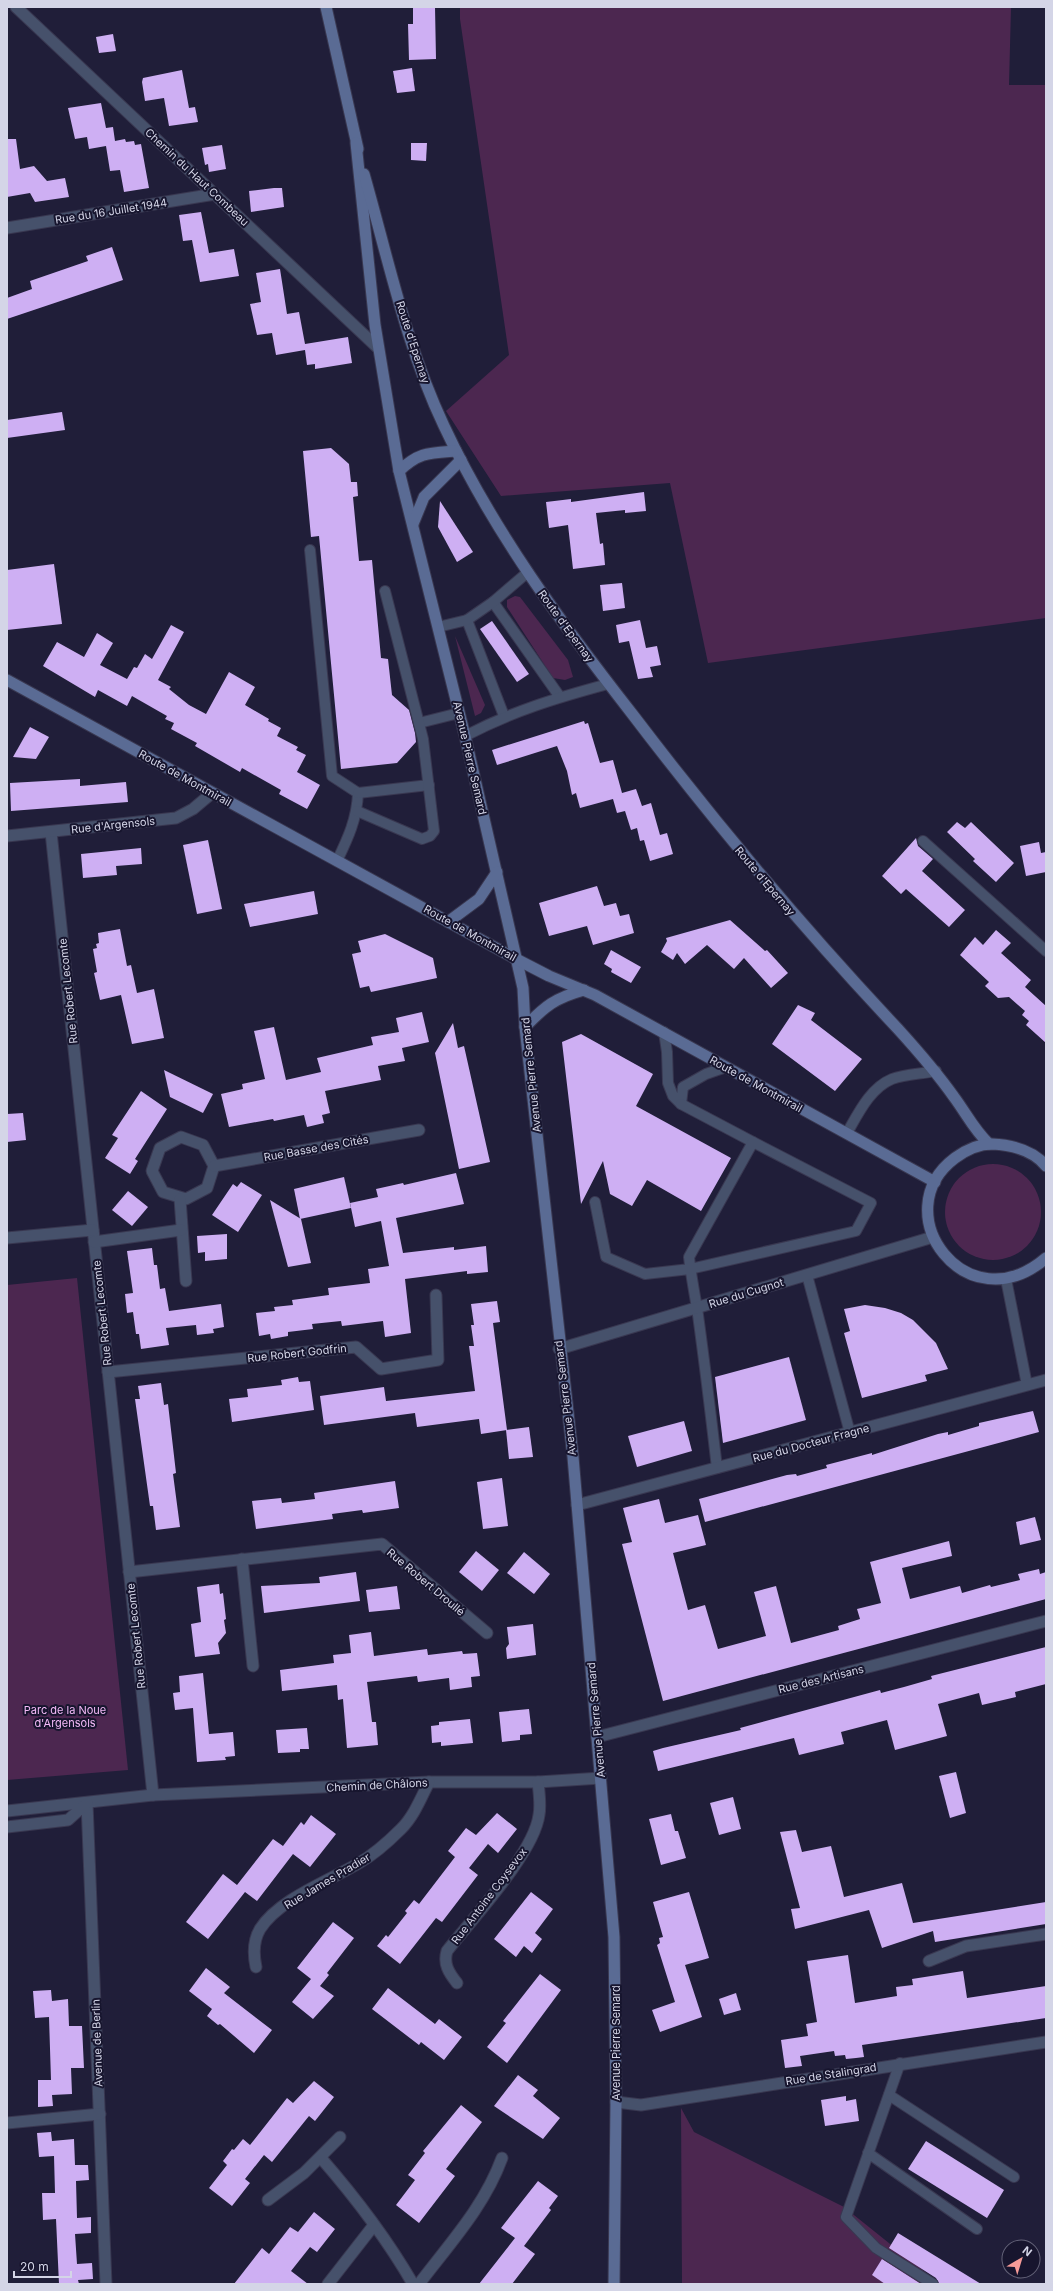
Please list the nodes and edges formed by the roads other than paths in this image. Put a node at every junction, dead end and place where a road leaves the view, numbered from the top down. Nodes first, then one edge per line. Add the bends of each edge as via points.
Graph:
1 (16, 7) edge
2 (326, 7) edge
3 (356, 143) junction
4 (215, 194) junction
5 (7, 228) edge
6 (378, 348) junction
7 (458, 456) junction
8 (399, 471) junction
9 (413, 524) junction
10 (310, 550) dead end
11 (528, 572) junction
12 (385, 591) dead end
13 (493, 602) junction
14 (467, 620) junction
15 (438, 627) junction
16 (7, 680) edge
17 (608, 684) junction
18 (560, 696) junction
19 (459, 713) junction
20 (504, 716) junction
21 (419, 723) junction
22 (465, 736) junction
23 (428, 786) junction
24 (212, 793) junction
25 (358, 793) junction
26 (357, 811) junction
27 (51, 832) junction
28 (7, 836) edge
29 (923, 841) dead end
30 (337, 861) junction
31 (497, 872) junction
32 (448, 922) junction
33 (1046, 951) edge
34 (516, 959) junction
35 (584, 990) junction
36 (525, 1027) junction
37 (664, 1032) junction
38 (726, 1067) junction
39 (936, 1071) junction
40 (681, 1104) junction
41 (419, 1130) dead end
42 (847, 1133) junction
43 (753, 1142) junction
44 (989, 1144) junction
45 (214, 1166) junction
46 (1046, 1166) edge
47 (935, 1182) junction
48 (180, 1199) junction
49 (595, 1202) dead end
50 (182, 1230) junction
51 (93, 1236) junction
52 (933, 1237) junction
53 (7, 1238) edge
54 (1046, 1258) edge
55 (690, 1269) junction
56 (1033, 1269) junction
57 (1046, 1271) edge
58 (807, 1275) junction
59 (1006, 1279) junction
60 (186, 1281) dead end
61 (436, 1295) dead end
62 (697, 1308) junction
63 (559, 1349) junction
64 (108, 1372) junction
65 (1046, 1380) edge
66 (1027, 1385) junction
67 (850, 1433) junction
68 (717, 1468) junction
69 (577, 1505) junction
70 (242, 1559) junction
71 (128, 1572) junction
72 (1046, 1621) edge
73 (487, 1633) dead end
74 (254, 1666) dead end
75 (597, 1737) junction
76 (601, 1778) junction
77 (429, 1782) junction
78 (538, 1782) junction
79 (153, 1795) junction
80 (87, 1802) junction
81 (7, 1811) edge
82 (7, 1827) edge
83 (1046, 1934) edge
84 (929, 1961) dead end
85 (256, 1967) dead end
86 (457, 1983) dead end
87 (1046, 2042) edge
88 (900, 2063) junction
89 (889, 2095) junction
90 (616, 2102) junction
91 (100, 2114) junction
92 (7, 2123) edge
93 (340, 2137) dead end
94 (868, 2153) junction
95 (321, 2158) junction
96 (502, 2158) dead end
97 (1014, 2177) dead end
98 (268, 2200) dead end
99 (374, 2225) junction
100 (977, 2230) dead end
101 (106, 2284) edge
102 (328, 2284) edge
103 (413, 2284) edge
104 (419, 2284) edge
105 (614, 2284) edge
106 (933, 2284) edge

1 - 4 street, Chemin du Haut Combeau
2 - 3 main road, Route d'Epernay
3 - 6 main road, Avenue Pierre Semard
3 - 7 main road, Route d'Epernay via 417,360
4 - 5 street, Rue du 16 Juillet 1944
4 - 6 street, Chemin du Haut Combeau
6 - 8 main road, Avenue Pierre Semard
7 - 8 main road via 423,454
7 - 9 main road via 424,497
7 - 11 main road, Route d'Epernay
8 - 9 main road, Avenue Pierre Semard
9 - 15 main road, Avenue Pierre Semard
10 - 25 lane via 332,776
11 - 13 lane
11 - 17 main road, Route d'Epernay
12 - 21 lane
13 - 14 lane
13 - 18 lane
14 - 15 lane
14 - 20 lane
15 - 19 main road, Avenue Pierre Semard
16 - 24 main road, Route de Montmirail
17 - 18 lane
17 - 39 main road, Route d'Epernay via 780,899
18 - 20 lane
19 - 21 lane
19 - 22 main road, Avenue Pierre Semard
20 - 22 lane
21 - 23 lane
22 - 31 main road, Avenue Pierre Semard
23 - 25 lane
23 - 26 lane via 434,831 422,839
24 - 27 street, Rue d'Argensols via 193,809 176,818
24 - 30 main road, Route de Montmirail
25 - 26 lane
26 - 30 lane via 350,834
27 - 28 street, Rue d'Argensols
27 - 51 street, Rue Robert Lecomte
29 - 33 lane
30 - 32 main road, Route de Montmirail
31 - 32 main road via 479,899
31 - 34 main road, Avenue Pierre Semard
32 - 34 main road, Route de Montmirail
34 - 35 main road, Route de Montmirail
34 - 36 main road, Avenue Pierre Semard via 523,988
35 - 36 main road via 554,1000
35 - 37 main road, Route de Montmirail
36 - 63 main road, Avenue Pierre Semard
37 - 38 main road, Route de Montmirail
37 - 40 lane via 668,1083 673,1096
38 - 40 lane via 692,1080 683,1087
38 - 42 main road, Route de Montmirail
39 - 42 lane via 893,1078 880,1086 862,1107
39 - 44 main road, Route d'Epernay via 975,1130
40 - 43 lane
41 - 45 street, Rue Basse des Cités
42 - 47 main road, Route de Montmirail
43 - 55 lane via 689,1257
43 - 55 lane via 870,1203 856,1231
44 - 46 main road via 1006,1144 1026,1151
44 - 47 main road via 962,1153 949,1162
45 - 48 street via 207,1188 186,1199
45 - 48 street via 203,1145 181,1138 160,1148 152,1171 164,1192
47 - 52 main road via 929,1200 928,1218
48 - 50 street
49 - 55 lane via 606,1257 645,1274
50 - 51 street
50 - 60 street
51 - 53 street
51 - 64 street, Rue Robert Lecomte
52 - 58 street, Rue du Cugnot
52 - 59 main road via 944,1256 962,1271 983,1278
54 - 56 main road
55 - 62 lane
56 - 57 main road
56 - 59 main road via 1020,1276
58 - 62 street, Rue du Cugnot
58 - 67 lane
59 - 66 lane
61 - 64 street, Rue Robert Godfrin via 438,1360 381,1369 356,1347
62 - 63 street, Rue du Cugnot
62 - 68 lane
63 - 69 main road, Avenue Pierre Semard
64 - 71 street, Rue Robert Lecomte
65 - 66 street, Rue du Docteur Fragne
66 - 67 street, Rue du Docteur Fragne
67 - 68 street, Rue du Docteur Fragne
68 - 69 street, Rue du Docteur Fragne
69 - 75 main road, Avenue Pierre Semard
70 - 71 street, Rue Robert Droullé
70 - 73 street, Rue Robert Droullé via 382,1544
70 - 74 street
71 - 79 street, Rue Robert Lecomte
72 - 75 street, Rue des Artisans
75 - 76 main road, Avenue Pierre Semard
76 - 78 street, Chemin de Châlons
76 - 90 main road, Avenue Pierre Semard via 614,1937
77 - 78 street, Chemin de Châlons
77 - 79 street, Chemin de Châlons
77 - 85 street, Rue James Pradier via 402,1829 360,1862 285,1905 272,1916 255,1939 253,1953
78 - 86 street, Rue Antoine Coysevox via 539,1815 525,1851 447,1951 444,1960
79 - 80 street, Chemin de Châlons
80 - 81 street, Chemin de Châlons
80 - 82 street via 68,1820
80 - 91 street, Avenue de Berlin
83 - 84 street via 966,1946
87 - 88 street, Rue de Stalingrad
88 - 89 lane
88 - 90 street, Rue de Stalingrad via 641,2105
89 - 94 lane
89 - 97 lane
90 - 105 main road, Avenue Pierre Semard
91 - 92 street
91 - 101 street, Avenue de Berlin
93 - 95 street
94 - 100 lane
94 - 106 lane via 846,2216 876,2248
95 - 98 street
95 - 99 street
96 - 104 street via 482,2201
99 - 102 street
99 - 103 street via 397,2255

